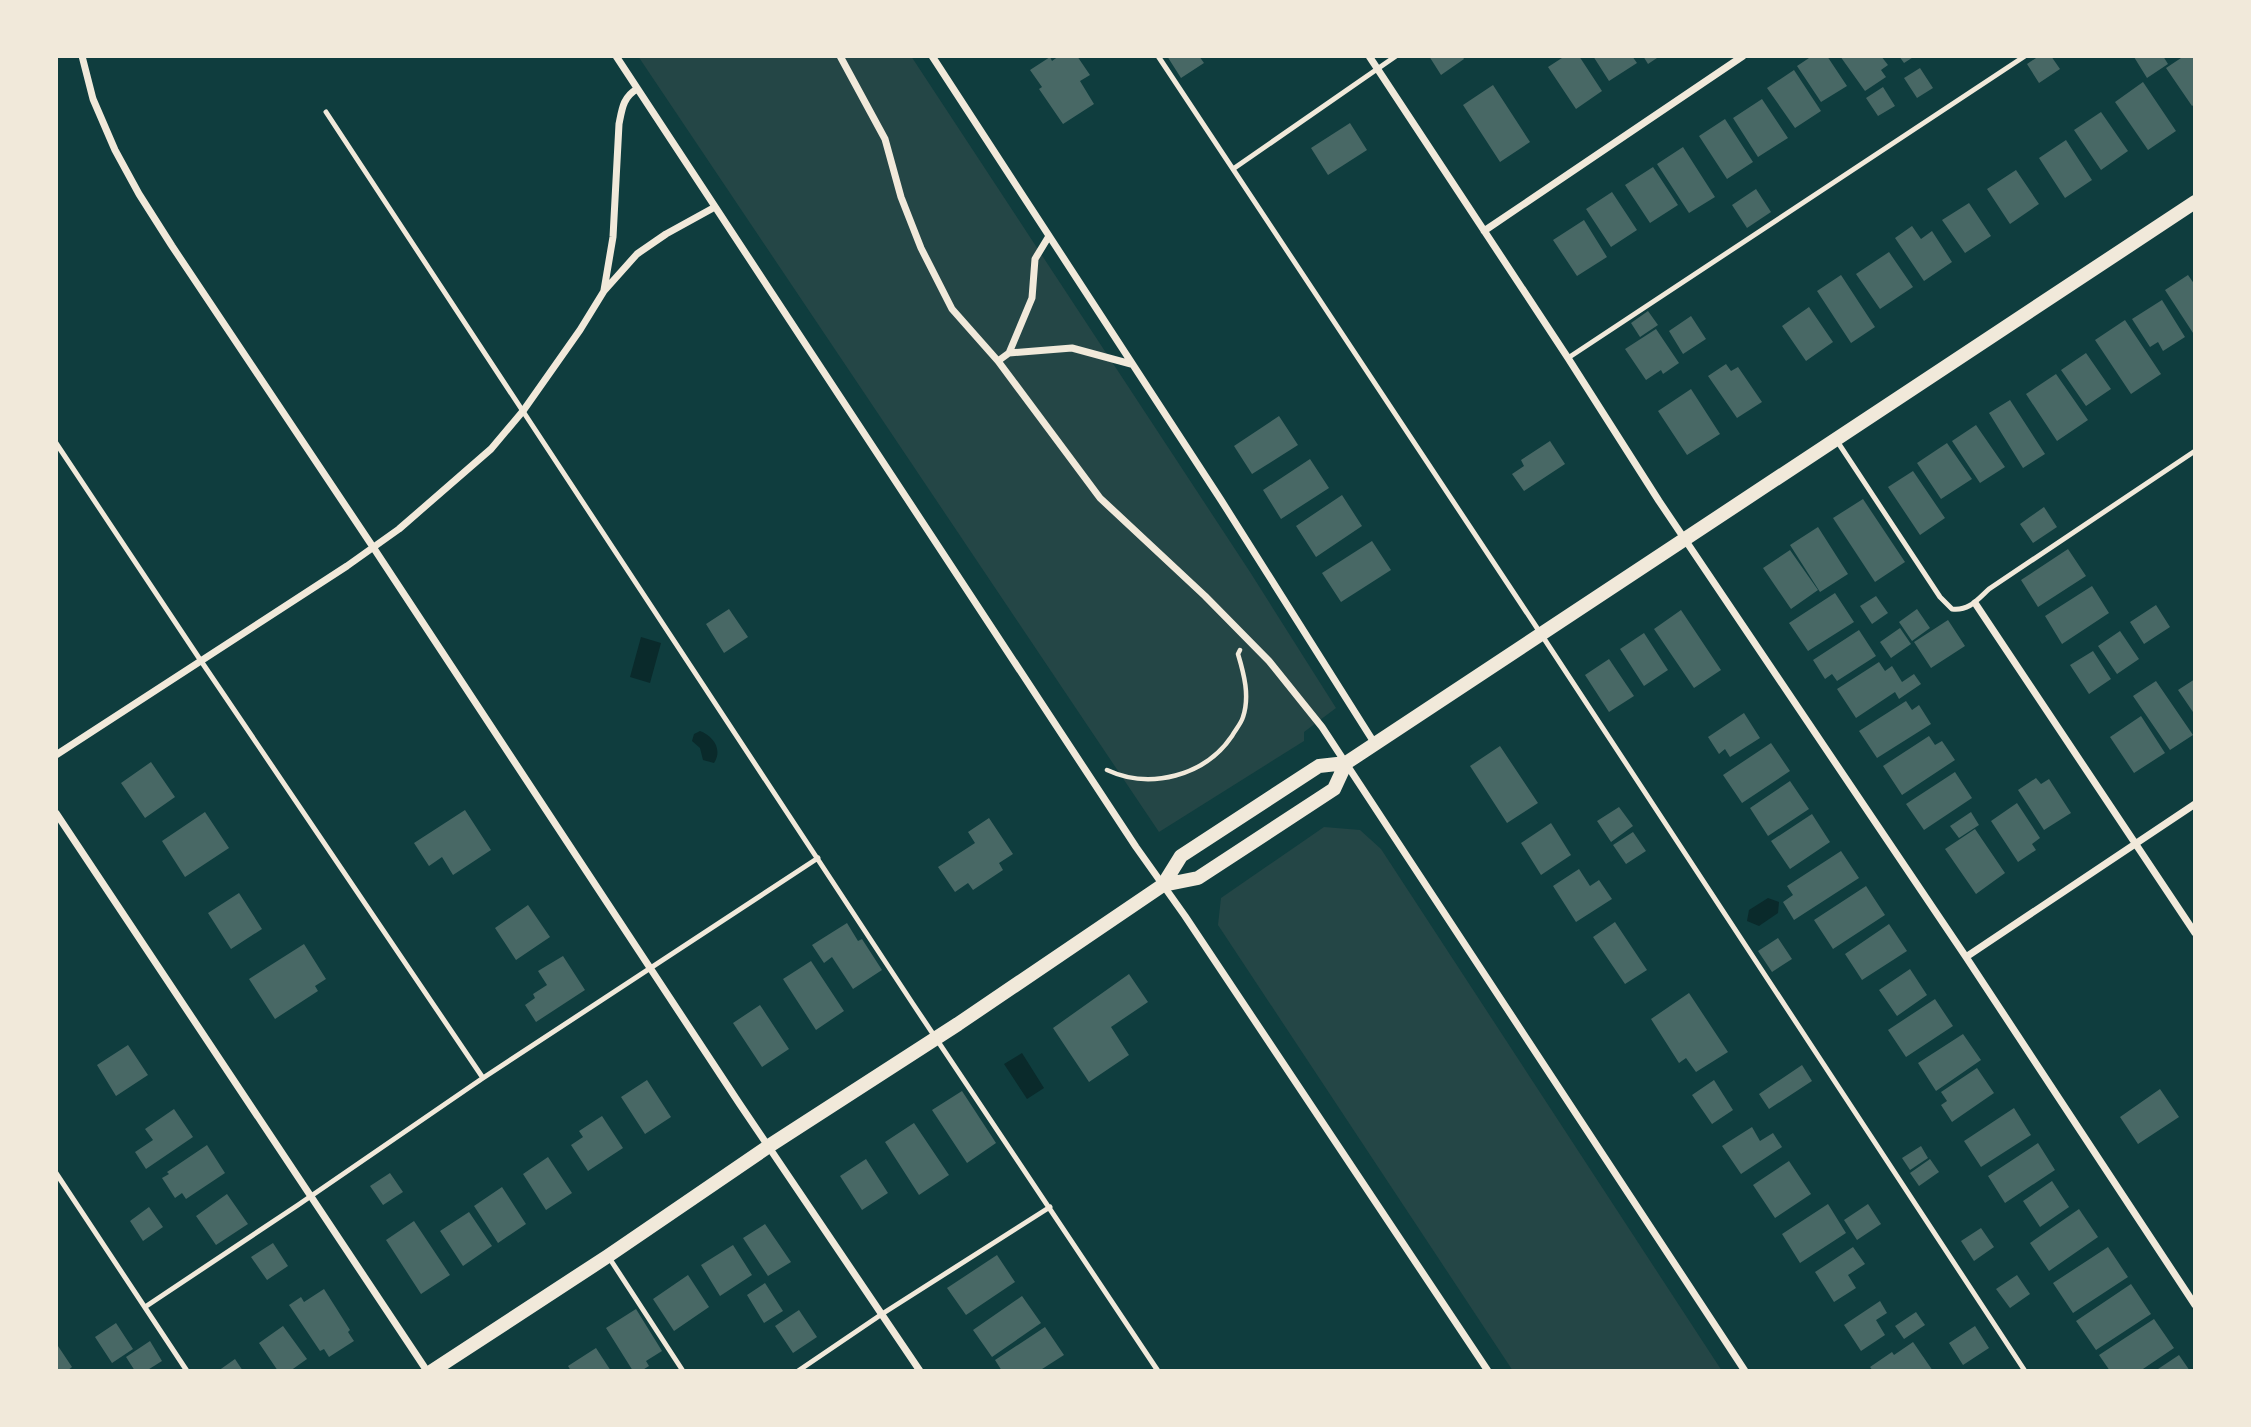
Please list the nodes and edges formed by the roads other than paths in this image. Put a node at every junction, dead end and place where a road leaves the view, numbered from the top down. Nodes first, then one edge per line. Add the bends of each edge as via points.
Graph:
1 (82, 56) edge
2 (616, 56) edge
3 (840, 56) edge
4 (932, 56) edge
5 (1158, 56) edge
6 (1369, 56) edge
7 (1396, 56) edge
8 (1744, 56) edge
9 (2025, 56) edge
10 (1377, 69) junction
11 (637, 89) junction
12 (326, 112) dead end
13 (1233, 169) junction
14 (2195, 202) edge
15 (715, 207) junction
16 (1484, 231) junction
17 (1049, 236) junction
18 (604, 291) junction
19 (1009, 353) junction
20 (1568, 358) junction
21 (998, 361) junction
22 (1132, 364) junction
23 (523, 411) junction
24 (1837, 440) junction
25 (56, 443) edge
26 (2195, 451) edge
27 (1684, 538) junction
28 (373, 547) junction
29 (1975, 603) junction
30 (1541, 634) junction
31 (201, 661) junction
32 (1375, 745) junction
33 (56, 755) edge
34 (1346, 764) junction
35 (2195, 804) edge
36 (56, 813) edge
37 (2136, 844) junction
38 (818, 858) junction
39 (1163, 885) junction
40 (2195, 933) edge
41 (1966, 957) junction
42 (652, 969) junction
43 (936, 1038) junction
44 (484, 1078) junction
45 (769, 1146) junction
46 (56, 1173) edge
47 (312, 1196) junction
48 (1050, 1207) junction
49 (608, 1256) junction
50 (2195, 1305) edge
51 (145, 1307) junction
52 (882, 1314) junction
53 (187, 1371) edge
54 (427, 1371) edge
55 (432, 1371) edge
56 (683, 1371) edge
57 (798, 1371) edge
58 (920, 1371) edge
59 (1158, 1371) edge
60 (1488, 1371) edge
61 (1745, 1371) edge
62 (2025, 1371) edge

1 - 28 street via 93,99 139,194
2 - 11 street
3 - 21 street via 885,139 901,197 940,285 953,309
4 - 17 street
5 - 13 lane
6 - 10 street
7 - 10 lane
8 - 16 street
9 - 20 lane
10 - 13 lane
10 - 16 street
11 - 15 street
11 - 18 street via 628,94 619,124 613,237
12 - 23 lane
13 - 30 lane
14 - 24 main road
15 - 18 street via 637,254
15 - 39 street
16 - 20 street
17 - 19 street via 1035,259 1032,298
17 - 22 street
18 - 23 street
19 - 21 street
19 - 22 street via 1072,348
20 - 27 street
21 - 34 street via 1100,498 1269,661
22 - 32 street
23 - 28 street via 464,474
23 - 38 lane
24 - 27 main road
24 - 29 lane via 1940,597 1952,609
25 - 31 lane
26 - 29 lane via 1989,589
27 - 30 main road
27 - 41 street
28 - 31 street
28 - 42 street
29 - 37 street
30 - 32 main road
30 - 62 lane
31 - 33 street
31 - 44 lane
32 - 34 main road
34 - 39 main road via 1334,789 1198,878
34 - 39 main road via 1319,766 1181,856
34 - 61 street
35 - 37 street
36 - 47 street
37 - 40 street
37 - 41 street
38 - 42 lane
38 - 43 lane
39 - 43 main road
39 - 60 street
41 - 50 street
42 - 44 lane
42 - 45 street
43 - 45 main road
43 - 48 lane
44 - 47 lane
45 - 49 main road
45 - 52 street
46 - 51 lane
47 - 51 lane
47 - 54 street
48 - 52 lane
48 - 59 lane
49 - 55 main road
49 - 56 lane
51 - 53 lane
52 - 57 lane
52 - 58 street

